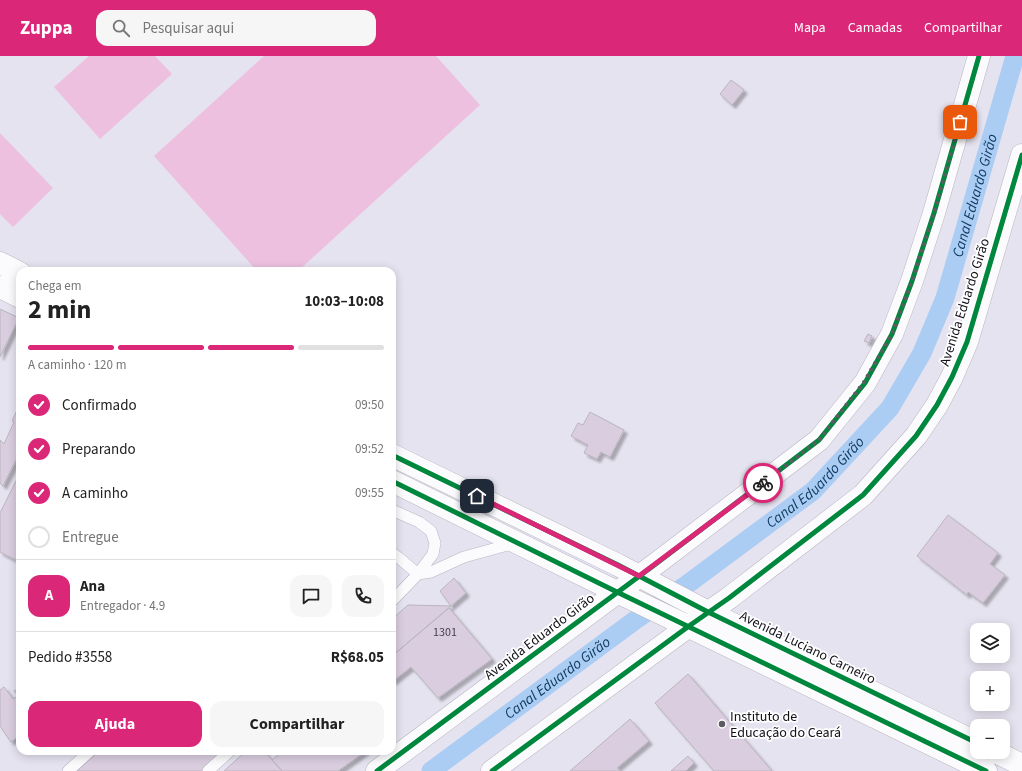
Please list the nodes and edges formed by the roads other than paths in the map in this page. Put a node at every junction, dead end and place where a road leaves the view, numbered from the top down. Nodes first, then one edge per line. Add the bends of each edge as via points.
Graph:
1 (979, 56) edge
2 (1022, 155) edge
3 (0, 263) edge
4 (16, 271) edge
5 (0, 287) edge
6 (16, 295) edge
7 (396, 457) edge
8 (396, 483) edge
9 (396, 512) edge
10 (516, 542) junction
11 (396, 556) edge
12 (418, 574) junction
13 (647, 580) junction
14 (625, 596) junction
15 (396, 597) edge
16 (701, 608) junction
17 (681, 623) junction
18 (970, 740) edge
19 (86, 755) edge
20 (226, 755) edge
21 (1010, 759) edge
22 (1022, 765) edge
23 (68, 771) edge
24 (208, 771) edge
25 (377, 771) edge
26 (492, 771) edge
27 (986, 771) edge

1 - 13 main road, Avenida Eduardo Girão via 912,281 892,334 864,382 819,440
2 - 16 main road, Avenida Eduardo Girão via 967,342 937,405 916,436 863,495 729,598
3 - 4 main road
5 - 6 main road
7 - 13 main road, Avenida Luciano Carneiro
8 - 10 main road
9 - 12 lane via 419,522 431,531 435,543 433,554
10 - 12 lane via 464,557 431,572
10 - 14 main road
11 - 12 lane
12 - 15 lane
13 - 14 main road, Avenida Eduardo Girão
13 - 16 main road, Avenida Luciano Carneiro
14 - 17 main road
14 - 25 main road, Avenida Eduardo Girão
16 - 17 main road, Avenida Eduardo Girão
16 - 18 main road, Avenida Luciano Carneiro
17 - 26 main road, Avenida Eduardo Girão
17 - 27 main road
19 - 23 lane
20 - 24 lane
21 - 22 main road

